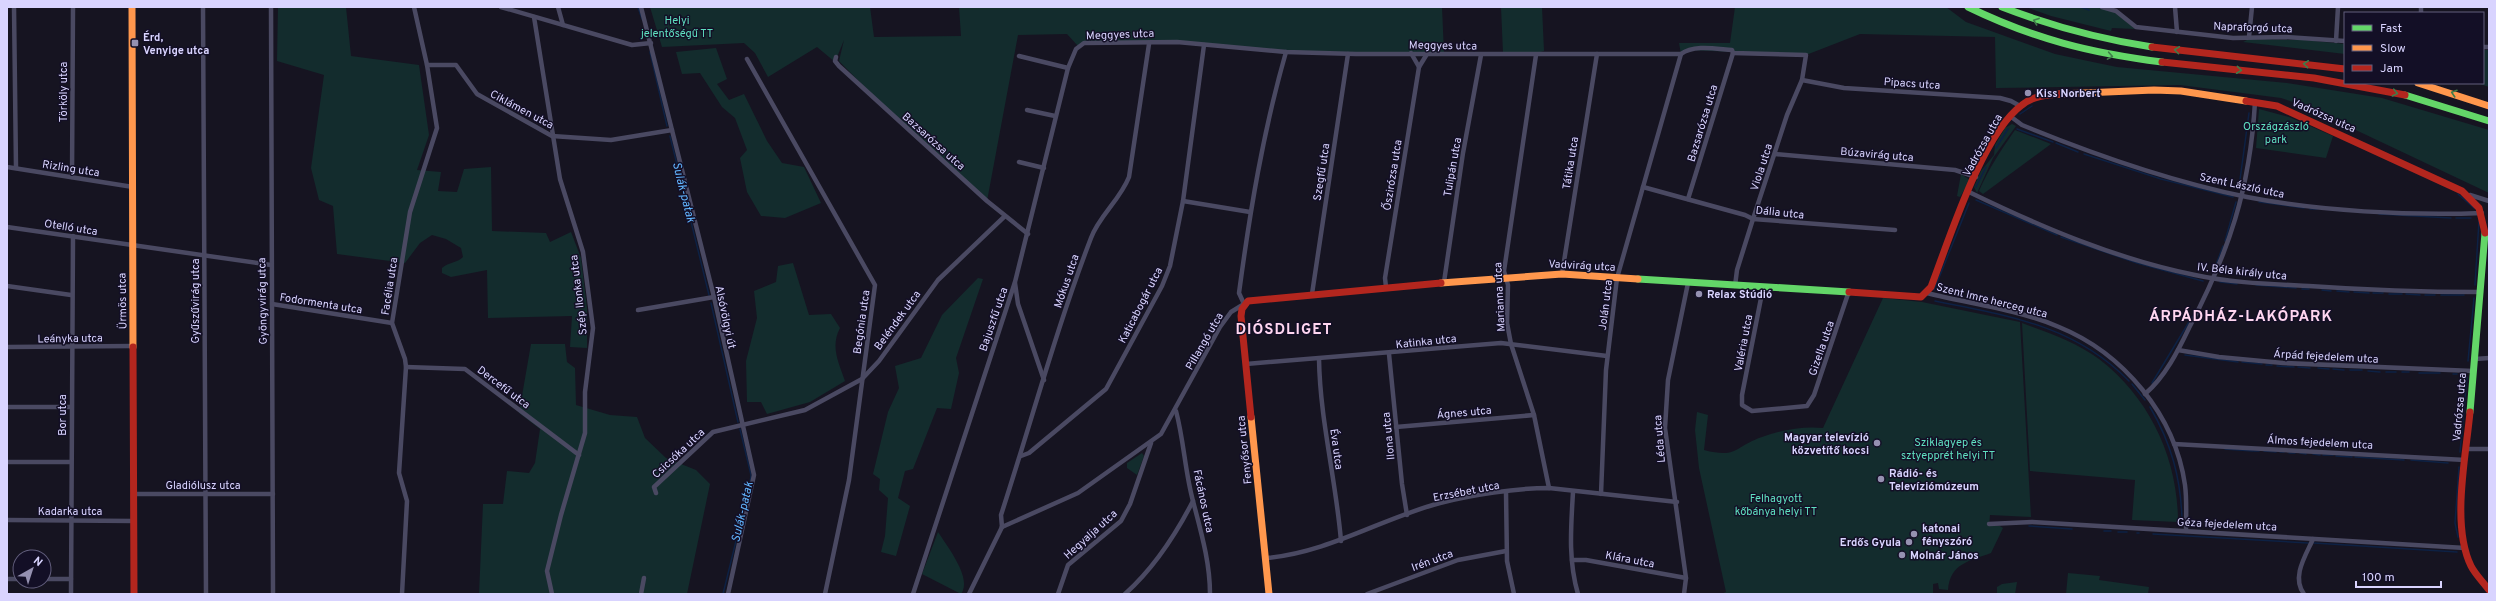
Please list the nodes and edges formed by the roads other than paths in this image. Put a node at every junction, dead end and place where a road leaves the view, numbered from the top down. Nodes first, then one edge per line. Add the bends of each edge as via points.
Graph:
1 (14, 7) edge
2 (73, 7) edge
3 (132, 7) edge
4 (203, 7) edge
5 (270, 7) edge
6 (414, 7) edge
7 (501, 7) edge
8 (558, 7) edge
9 (641, 7) edge
10 (1968, 7) edge
11 (2002, 7) edge
12 (2102, 7) edge
13 (2175, 7) edge
14 (2252, 7) edge
15 (2338, 7) edge
16 (534, 17) junction
17 (563, 25) junction
18 (2177, 32) junction
19 (2249, 37) junction
20 (2336, 41) junction
21 (2344, 41) edge
22 (651, 43) junction
23 (1149, 44) junction
24 (1204, 45) junction
25 (1078, 46) joint
26 (1286, 52) junction
27 (1411, 53) junction
28 (1733, 53) junction
29 (1348, 54) junction
30 (1427, 54) junction
31 (1597, 54) junction
32 (1681, 54) junction
33 (1481, 55) junction
34 (1536, 55) junction
35 (1806, 55) joint
36 (1019, 56) dead end
37 (836, 57) dead end
38 (747, 59) dead end
39 (427, 65) junction
40 (1419, 67) junction
41 (1068, 68) junction
42 (2344, 69) edge
43 (1802, 80) junction
44 (2344, 83) edge
45 (2350, 84) edge
46 (2421, 84) edge
47 (2254, 102) junction
48 (2020, 106) junction
49 (2489, 106) edge
50 (1027, 110) dead end
51 (1055, 116) junction
52 (2010, 116) junction
53 (2489, 121) edge
54 (672, 130) junction
55 (552, 136) junction
56 (1775, 154) junction
57 (1019, 162) dead end
58 (7, 167) edge
59 (16, 168) junction
60 (1044, 168) junction
61 (72, 177) junction
62 (1976, 177) junction
63 (133, 187) junction
64 (1643, 187) junction
65 (1969, 192) junction
66 (2468, 195) junction
67 (2242, 196) junction
68 (1688, 199) junction
69 (1183, 201) junction
70 (2489, 202) edge
71 (1250, 212) junction
72 (2482, 213) junction
73 (1005, 216) junction
74 (1753, 220) junction
75 (7, 227) edge
76 (1895, 230) dead end
77 (2489, 233) edge
78 (1028, 234) junction
79 (73, 236) junction
80 (2485, 244) junction
81 (132, 247) junction
82 (204, 255) junction
83 (271, 265) junction
84 (1562, 274) junction
85 (1506, 277) junction
86 (1617, 278) junction
87 (2215, 278) junction
88 (1015, 282) junction
89 (1444, 282) junction
90 (1688, 283) junction
91 (7, 286) edge
92 (1735, 286) junction
93 (1386, 287) junction
94 (1763, 288) junction
95 (2481, 292) junction
96 (71, 294) junction
97 (1312, 294) junction
98 (1848, 294) junction
99 (1924, 295) junction
100 (714, 297) junction
101 (272, 304) junction
102 (1244, 304) junction
103 (638, 310) dead end
104 (392, 323) junction
105 (1511, 344) junction
106 (133, 346) junction
107 (7, 347) edge
108 (71, 347) junction
109 (2178, 350) junction
110 (1389, 354) junction
111 (1607, 356) junction
112 (2489, 358) edge
113 (1319, 359) junction
114 (2475, 359) junction
115 (1246, 364) junction
116 (406, 367) junction
117 (2473, 371) junction
118 (862, 379) junction
119 (1044, 380) junction
120 (2146, 394) junction
121 (1807, 406) joint
122 (7, 407) edge
123 (71, 407) junction
124 (1176, 411) junction
125 (1534, 415) junction
126 (743, 425) junction
127 (1396, 427) junction
128 (1151, 443) junction
129 (2174, 444) junction
130 (2466, 449) junction
131 (2489, 450) edge
132 (580, 455) junction
133 (1020, 456) junction
134 (2465, 460) junction
135 (7, 462) edge
136 (71, 462) junction
137 (1549, 488) junction
138 (1506, 492) junction
139 (1573, 492) junction
140 (656, 493) dead end
141 (134, 494) junction
142 (205, 494) junction
143 (273, 494) junction
144 (1601, 494) junction
145 (1193, 501) junction
146 (1677, 502) junction
147 (1407, 515) junction
148 (7, 520) edge
149 (72, 520) junction
150 (134, 521) junction
151 (1988, 524) dead end
152 (1002, 527) junction
153 (2186, 531) junction
154 (2313, 539) junction
155 (1341, 541) junction
156 (2465, 548) junction
157 (1506, 551) junction
158 (1267, 558) junction
159 (1572, 560) junction
160 (644, 578) dead end
161 (1686, 578) junction
162 (52, 579) edge
163 (71, 579) junction
164 (2489, 590) edge
165 (970, 592) edge
166 (71, 594) edge
167 (134, 594) edge
168 (206, 594) edge
169 (273, 594) edge
170 (402, 594) edge
171 (552, 594) edge
172 (641, 594) edge
173 (728, 594) edge
174 (825, 594) edge
175 (913, 594) edge
176 (965, 594) edge
177 (1058, 594) edge
178 (1125, 594) edge
179 (1210, 594) edge
180 (1269, 594) edge
181 (1367, 594) edge
182 (1514, 594) edge
183 (1578, 594) edge
184 (1684, 594) edge
185 (2304, 594) edge

1 - 59 street
2 - 61 street, Törköly utca
3 - 63 main road, Ürmös utca
4 - 82 street, Gyűszűvirág utca
5 - 83 street, Gyöngyvirág utca
6 - 39 street, Facélia utca
7 - 16 street
8 - 17 street
9 - 22 street, Alsóvölgyi út
10 -> 44 main road via 2020,32 2078,50 2121,58
42 -> 11 main road via 2123,43 2062,30
12 - 18 street, Napraforgó utca via 2116,11 2136,27
13 - 18 street
14 - 19 street
15 - 20 street
16 - 17 street
16 - 55 street, Szép Ilonka utca
17 - 22 street via 632,45
18 - 19 street, Napraforgó utca via 2233,38
19 - 20 street, Napraforgó utca
20 - 21 street, Napraforgó utca
22 - 54 street, Alsóvölgyi út
23 - 24 street, Meggyes utca via 1155,42
23 - 25 street, Meggyes utca via 1090,42
23 - 119 street, Mókus utca via 1125,187 1091,237
24 - 26 street, Meggyes utca
24 - 69 street, Katicabogár utca
25 - 41 street, Bajuszfű utca
26 - 29 street, Meggyes utca
26 - 71 street via 1261,146
27 - 29 street, Meggyes utca
27 - 30 street, Meggyes utca
27 - 40 street
28 - 32 street, Meggyes utca via 1732,50 1708,48 1687,50
28 - 35 street, Meggyes utca
28 - 68 street, Bazsarózsa utca
29 - 97 street, Szegfű utca
30 - 33 street, Meggyes utca
30 - 40 street, Őszirózsa utca
31 - 32 street, Meggyes utca
31 - 34 street, Meggyes utca
31 - 84 street, Tátika utca
32 - 64 street, Jolán utca
33 - 34 street, Meggyes utca
33 - 89 street, Tulipán utca
34 - 85 street, Marianna utca via 1507,241 1504,269
35 - 43 street, Viola utca
36 - 41 street
37 - 73 street, Bazsarózsa utca via 835,61 839,66
38 - 118 street, Begónia utca via 873,279 875,290
39 - 55 street, Ciklámen utca via 456,65 476,94
39 - 104 street, Facélia utca via 437,128 410,212
40 - 93 street, Őszirózsa utca via 1385,278
41 - 51 street, Bajuszfű utca
43 - 48 street, Pipacs utca via 1844,88 2000,98
43 - 56 street, Viola utca via 1787,115
45 -> 53 main road via 2431,102
49 -> 46 main road
47 - 48 main road, Vadrózsa utca via 2181,91 2154,90 2047,95 2031,99
47 - 66 main road, Vadrózsa utca via 2292,112
47 - 67 street via 2248,168
48 - 52 main road, Vadrózsa utca
50 - 51 street
51 - 60 street, Bajuszfű utca
52 - 62 main road, Vadrózsa utca
52 - 67 street, Szent László utca via 2022,126 2126,165
54 - 55 street, Ciklámen utca via 611,140
54 - 100 street, Alsóvölgyi út
55 - 132 street, Szép Ilonka utca via 560,179 584,256 593,328
56 - 62 street, Búzavirág utca via 1955,170
56 - 74 street, Viola utca
57 - 60 street
58 - 59 street, Rizling utca
59 - 61 street, Rizling utca
60 - 78 street, Bajuszfű utca
61 - 63 street, Rizling utca
62 - 65 main road, Vadrózsa utca
63 - 81 main road, Ürmös utca
64 - 68 street, Dália utca
64 - 86 street, Jolán utca
65 - 87 street, IV. Béla király utca via 2012,213 2114,253 2193,275
65 - 99 main road, Vadrózsa utca
66 - 70 street
66 - 72 main road, Vadrózsa utca
67 - 72 street, Szent László utca via 2290,204 2340,208 2453,214
67 - 87 street via 2233,232
68 - 74 street, Dália utca
69 - 71 street
69 - 133 street, Katicabogár utca via 1170,266 1162,286 1106,390 1029,453
71 - 102 street via 1239,294
72 - 80 main road, Vadrózsa utca
73 - 78 street, Bazsarózsa utca
73 - 118 street, Beléndek utca via 938,280 879,361
74 - 76 street, Dália utca
74 - 92 street, Viola utca via 1737,270
75 - 79 street, Otelló utca
77 - 80 street
78 - 88 street, Bajuszfű utca
79 - 81 street, Otelló utca
79 - 96 street, Bor utca
80 - 95 main road, Vadrózsa utca
81 - 82 street, Otelló utca
81 - 106 main road, Ürmös utca
82 - 83 street, Otelló utca
82 - 142 street, Gyűszűvirág utca
83 - 101 street, Gyöngyvirág utca
84 - 85 main road, Vadvirág utca
84 - 86 main road, Vadvirág utca
85 - 89 main road, Vadvirág utca
85 - 105 street, Marianna utca
86 - 90 main road, Vadvirág utca
86 - 111 street, Jolán utca
87 - 95 street, IV. Béla király utca via 2342,288
87 - 109 street
88 - 119 street via 1018,304
88 - 175 street, Bajuszfű utca
89 - 93 main road, Vadvirág utca
90 - 92 main road, Vadvirág utca
90 - 146 street, Léda utca via 1666,393 1665,428
91 - 96 street
92 - 94 main road, Vadvirág utca
93 - 97 main road, Vadvirág utca
94 - 98 main road, Vadvirág utca
94 - 121 street, Valéria utca via 1742,401 1744,408 1752,411
95 - 114 main road, Vadrózsa utca
96 - 108 street, Bor utca
97 - 102 main road, Vadvirág utca via 1252,299
98 - 99 main road, Vadvirág utca
98 - 121 street, Gizella utca via 1814,395
99 - 120 street, Szent Imre herceg utca via 2035,318 2059,327 2081,338 2115,361
100 - 103 street
100 - 126 street, Alsóvölgyi út
101 - 104 street, Fodormenta utca
101 - 143 street, Gyöngyvirág utca
102 - 115 main road, Fenyősor utca via 1241,316
102 - 124 street, Pillangó utca via 1231,312 1222,323
104 - 116 street, Facélia utca
105 - 110 street, Katinka utca
105 - 111 street, Katinka utca
105 - 125 street, Marianna utca
106 - 108 street, Leányka utca
106 - 141 main road, Ürmös utca
107 - 108 street, Leányka utca
108 - 123 street, Bor utca
109 - 117 street, Árpád fejedelem utca via 2282,363
109 - 120 street via 2159,380
110 - 113 street, Katinka utca
110 - 127 street, Ilona utca
111 - 144 street, Jolán utca
112 - 114 street
113 - 115 street, Katinka utca
113 - 155 street, Éva utca via 1320,389
114 - 117 main road, Vadrózsa utca
115 - 158 main road, Fenyősor utca
116 - 132 street, Dercefű utca via 465,369
116 - 170 street, Facélia utca via 399,473 407,501
117 - 130 main road, Vadrózsa utca
118 - 126 street, Beléndek utca via 805,410
118 - 174 street, Begónia utca via 849,480
119 - 133 street, Mókus utca
120 - 129 street, Szent Imre herceg utca via 2163,420
122 - 123 street
123 - 136 street, Bor utca
124 - 128 street, Pillangó utca via 1161,434
124 - 145 street, Fácános utca
125 - 127 street, Ágnes utca
125 - 137 street, Marianna utca
126 - 140 street, Csicsóka utca via 711,434 654,487
126 - 173 street, Alsóvölgyi út via 754,482
127 - 147 street, Ilona utca
128 - 152 street, Pillangó utca via 1078,493
128 - 177 street, Hegyalja utca via 1122,521 1068,566
129 - 134 street, Álmos fejedelem utca
129 - 153 street, Szent Imre herceg utca via 2185,485
130 - 131 street
130 - 134 main road, Vadrózsa utca
132 - 171 street, Szép Ilonka utca via 547,570
133 - 152 street, Mókus utca via 1001,515
134 - 156 main road, Vadrózsa utca via 2461,512
135 - 136 street
136 - 149 street, Bor utca
137 - 138 street, Erzsébet utca
137 - 139 street, Erzsébet utca
138 - 147 street, Erzsébet utca via 1440,503
138 - 157 street
139 - 144 street, Erzsébet utca
139 - 159 street
141 - 142 street, Gladiólusz utca
141 - 150 main road, Ürmös utca
142 - 143 street, Gladiólusz utca
142 - 168 street, Gyűszűvirág utca
143 - 169 street, Gyöngyvirág utca
144 - 146 street, Erzsébet utca
145 - 178 street via 1180,527 1146,575
145 - 179 street, Fácános utca via 1210,572
146 - 161 street, Léda utca
147 - 155 street, Erzsébet utca
148 - 149 street, Kadarka utca
149 - 150 street, Kadarka utca
149 - 163 street, Bor utca
150 - 167 main road, Ürmös utca
151 - 153 street, Géza fejedelem utca via 2032,522
152 - 165 street
153 - 154 street, Géza fejedelem utca
154 - 156 street, Géza fejedelem utca
154 - 185 street via 2299,570
155 - 158 street, Erzsébet utca via 1303,553
156 - 164 main road, Vadrózsa utca via 2471,566
157 - 181 street, Irén utca via 1453,561
157 - 182 street
158 - 180 main road, Fenyősor utca
159 - 161 street, Klára utca via 1586,560
159 - 183 street
160 - 172 street
161 - 184 street, Léda utca
162 - 163 street
163 - 166 street, Bor utca
165 - 176 street

